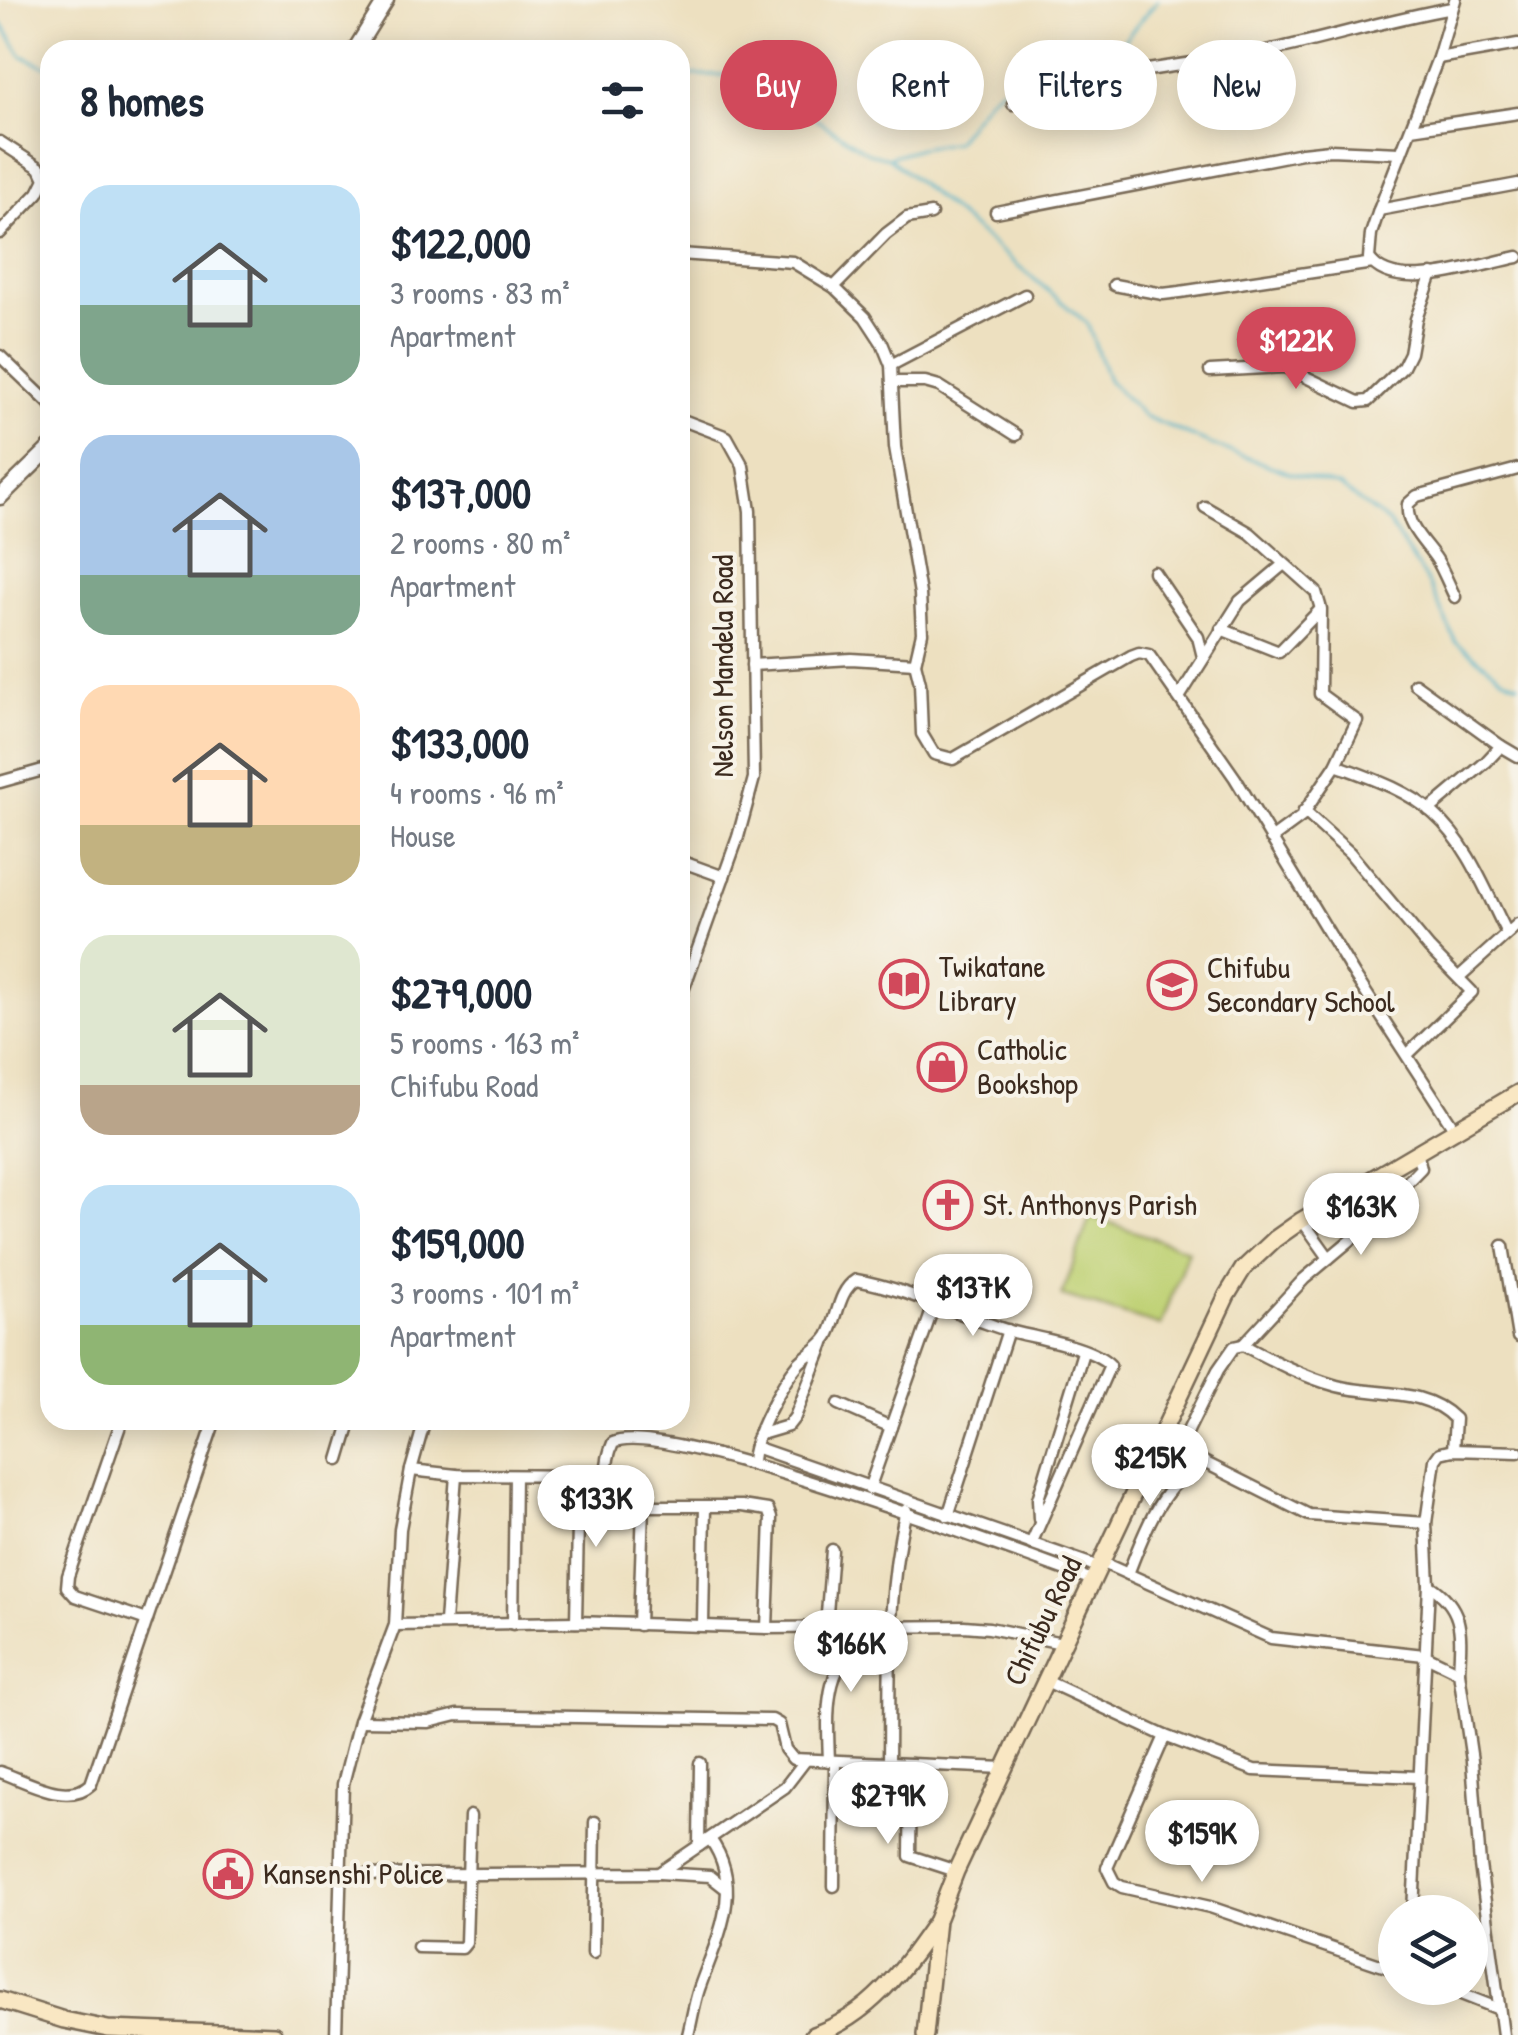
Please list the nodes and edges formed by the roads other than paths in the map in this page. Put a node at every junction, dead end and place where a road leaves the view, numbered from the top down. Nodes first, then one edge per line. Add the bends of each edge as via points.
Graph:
1 (386, 0) edge
2 (1454, 4) edge
3 (361, 40) edge
4 (1518, 44) edge
5 (1438, 58) junction
6 (1157, 71) edge
7 (1518, 113) edge
8 (1410, 129) junction
9 (0, 142) edge
10 (1400, 153) junction
11 (40, 168) edge
12 (1518, 184) edge
13 (40, 188) edge
14 (1379, 210) junction
15 (996, 212) dead end
16 (931, 214) dead end
17 (0, 233) edge
18 (690, 255) edge
19 (1518, 256) edge
20 (1373, 264) junction
21 (1432, 274) junction
22 (1114, 285) dead end
23 (834, 287) junction
24 (1025, 295) dead end
25 (0, 356) edge
26 (891, 366) junction
27 (1210, 371) dead end
28 (892, 382) junction
29 (40, 394) edge
30 (690, 423) edge
31 (1016, 435) dead end
32 (40, 458) edge
33 (1518, 469) edge
34 (0, 497) edge
35 (1205, 508) dead end
36 (1284, 564) junction
37 (1154, 572) dead end
38 (1455, 597) dead end
39 (1321, 609) junction
40 (1222, 630) junction
41 (1204, 657) junction
42 (915, 663) junction
43 (752, 665) junction
44 (1415, 684) dead end
45 (1180, 696) junction
46 (1500, 746) junction
47 (1518, 756) edge
48 (1336, 765) junction
49 (40, 771) edge
50 (0, 782) edge
51 (1428, 810) junction
52 (1304, 811) junction
53 (1270, 839) junction
54 (690, 865) edge
55 (724, 877) junction
56 (1518, 924) edge
57 (1507, 932) junction
58 (690, 971) edge
59 (1459, 978) junction
60 (1407, 1055) junction
61 (1518, 1094) edge
62 (1456, 1130) junction
63 (1417, 1152) junction
64 (1381, 1171) junction
65 (1392, 1196) junction
66 (1302, 1220) junction
67 (1502, 1246) dead end
68 (1329, 1258) junction
69 (934, 1305) junction
70 (1008, 1330) junction
71 (1518, 1337) edge
72 (826, 1340) junction
73 (1243, 1345) junction
74 (1083, 1352) junction
75 (839, 1404) dead end
76 (891, 1427) junction
77 (119, 1430) edge
78 (212, 1430) edge
79 (348, 1430) edge
80 (422, 1430) edge
81 (760, 1434) junction
82 (1158, 1438) junction
83 (755, 1447) junction
84 (1178, 1449) junction
85 (1453, 1450) junction
86 (1518, 1452) edge
87 (338, 1460) dead end
88 (1203, 1462) junction
89 (752, 1463) junction
90 (411, 1470) junction
91 (456, 1476) junction
92 (515, 1476) junction
93 (579, 1476) junction
94 (608, 1476) junction
95 (835, 1484) junction
96 (869, 1489) junction
97 (908, 1502) junction
98 (643, 1505) junction
99 (705, 1506) junction
100 (905, 1515) junction
101 (948, 1516) junction
102 (1040, 1521) junction
103 (1426, 1523) junction
104 (981, 1534) junction
105 (1031, 1544) junction
106 (832, 1550) dead end
107 (1098, 1570) junction
108 (1128, 1574) junction
109 (1429, 1586) junction
110 (147, 1620) junction
111 (445, 1622) junction
112 (576, 1622) junction
113 (513, 1624) junction
114 (395, 1625) junction
115 (638, 1625) junction
116 (703, 1625) junction
117 (826, 1626) junction
118 (767, 1628) junction
119 (876, 1628) junction
120 (890, 1628) junction
121 (1062, 1643) junction
122 (1424, 1655) junction
123 (1459, 1672) junction
124 (1044, 1680) junction
125 (358, 1721) junction
126 (1165, 1736) junction
127 (805, 1761) junction
128 (700, 1762) dead end
129 (832, 1762) junction
130 (889, 1763) junction
131 (911, 1764) junction
132 (1005, 1768) junction
133 (0, 1772) edge
134 (1420, 1778) junction
135 (470, 1816) dead end
136 (595, 1822) dead end
137 (710, 1839) junction
138 (699, 1846) junction
139 (956, 1871) junction
140 (594, 1873) junction
141 (468, 1874) junction
142 (658, 1874) junction
143 (339, 1875) junction
144 (834, 1886) dead end
145 (724, 1887) junction
146 (1413, 1895) edge
147 (937, 1920) junction
148 (418, 1947) dead end
149 (593, 1953) dead end
150 (1378, 1964) edge
151 (0, 2000) edge
152 (1488, 2005) edge
153 (1499, 2009) junction
154 (274, 2035) edge
155 (336, 2035) edge
156 (688, 2035) edge
157 (813, 2035) edge
158 (924, 2035) edge
159 (1503, 2035) edge

1 - 3 street
2 - 5 street
2 - 6 street
4 - 5 street
5 - 8 street
7 - 8 street
8 - 10 street
9 - 11 street
10 - 14 street
10 - 15 street via 1302,152
12 - 14 street
13 - 17 street
14 - 20 street via 1369,247
16 - 23 street via 896,226
18 - 23 street via 793,262
19 - 21 street
20 - 21 street via 1391,276
20 - 22 street via 1162,294
21 - 27 street via 1403,367 1368,401 1285,367
23 - 26 street via 864,317
24 - 26 street
25 - 29 street
26 - 28 street
28 - 31 street via 939,386
28 - 42 street via 920,594
30 - 43 street, Nelson Mandela Road via 727,437 744,466
32 - 34 street
33 - 38 street via 1408,504 1412,524
35 - 36 street via 1250,533
36 - 39 street via 1316,592
36 - 40 street via 1240,600
37 - 41 street
39 - 40 street via 1280,652
39 - 48 street via 1320,694 1357,725
40 - 41 street
41 - 45 street
42 - 43 street
42 - 45 street via 922,734 944,758 963,754 1139,653 1148,655
43 - 55 street, Nelson Mandela Road via 754,778
44 - 46 street
45 - 53 street
46 - 47 street
46 - 51 street
48 - 51 street
48 - 52 street
49 - 50 street
51 - 57 street via 1470,859
52 - 53 street
52 - 59 street via 1350,853
53 - 60 street
54 - 55 street
55 - 58 street, Nelson Mandela Road
56 - 57 street
57 - 59 street
59 - 60 street via 1472,992
60 - 62 street
61 - 62 main road, Chifubu Road
62 - 63 main road, Chifubu Road
63 - 64 main road, Chifubu Road
63 - 65 street via 1421,1168
64 - 65 street
64 - 66 main road, Chifubu Road
65 - 68 street
66 - 68 street
66 - 82 main road, Chifubu Road via 1243,1269
67 - 71 street
68 - 73 street
69 - 70 street
69 - 72 street via 856,1280 846,1288
69 - 76 street
70 - 74 street
70 - 101 street
72 - 81 street via 786,1380
72 - 81 street via 795,1418
73 - 84 street via 1218,1370
73 - 85 street via 1328,1384 1430,1402 1456,1419
74 - 102 street via 1038,1498
74 - 102 street via 1106,1360 1109,1373
75 - 76 street
76 - 96 street
77 - 110 street via 67,1587 75,1596
78 - 110 street
79 - 87 street
80 - 90 street
81 - 83 street
82 - 84 street
82 - 107 main road, Chifubu Road
83 - 89 street
83 - 95 street
84 - 88 street
85 - 86 street
85 - 103 street via 1435,1460
88 - 103 street via 1310,1516
88 - 108 street via 1186,1470 1162,1501
89 - 94 street via 636,1438 613,1443
89 - 95 street
90 - 91 street
90 - 114 street
91 - 92 street
91 - 111 street
92 - 93 street
92 - 113 street
93 - 94 street
93 - 112 street
94 - 98 street via 616,1502
95 - 96 street
95 - 100 street
96 - 97 street
97 - 100 street
97 - 101 street
98 - 99 street
98 - 115 street
99 - 116 street
99 - 118 street via 768,1510
100 - 104 street
100 - 120 street
101 - 104 street
102 - 105 street
103 - 109 street
104 - 105 street
104 - 107 street
105 - 107 street
106 - 117 street
107 - 108 street
107 - 121 main road, Chifubu Road
108 - 122 street via 1271,1638
109 - 122 street
109 - 123 street via 1454,1605
110 - 133 street via 92,1784 69,1795
111 - 113 street
111 - 114 street
112 - 113 street
112 - 115 street
114 - 125 street
115 - 116 street
116 - 118 street
117 - 118 street
117 - 119 street
119 - 120 street
119 - 129 street via 849,1648 838,1668 829,1699
120 - 121 street via 988,1628
120 - 130 street
121 - 124 main road, Chifubu Road
122 - 123 street
122 - 134 street
123 - 153 street
124 - 126 street
124 - 132 main road, Chifubu Road
125 - 127 street via 430,1722 457,1715 772,1720 789,1755
125 - 143 street via 343,1784
126 - 134 street via 1254,1770
126 - 150 street via 1107,1868 1114,1882 1274,1926
127 - 129 street
127 - 137 street via 784,1787
128 - 138 street
129 - 130 street
129 - 144 street
130 - 131 street
131 - 132 street
131 - 139 street via 908,1850 917,1860
132 - 139 main road, Chifubu Road
134 - 146 street
135 - 141 street
136 - 140 street
137 - 138 street
137 - 145 street via 724,1860
138 - 142 street
139 - 147 main road, Chifubu Road
140 - 141 street
140 - 142 street
140 - 149 street
141 - 143 street
141 - 148 street via 462,1948
142 - 145 street via 710,1876
143 - 155 street
145 - 156 street via 720,1942
147 - 157 main road via 889,1984 844,2021
147 - 158 main road, Chifubu Road
151 - 154 main road via 108,2029
152 - 153 street
153 - 159 street

